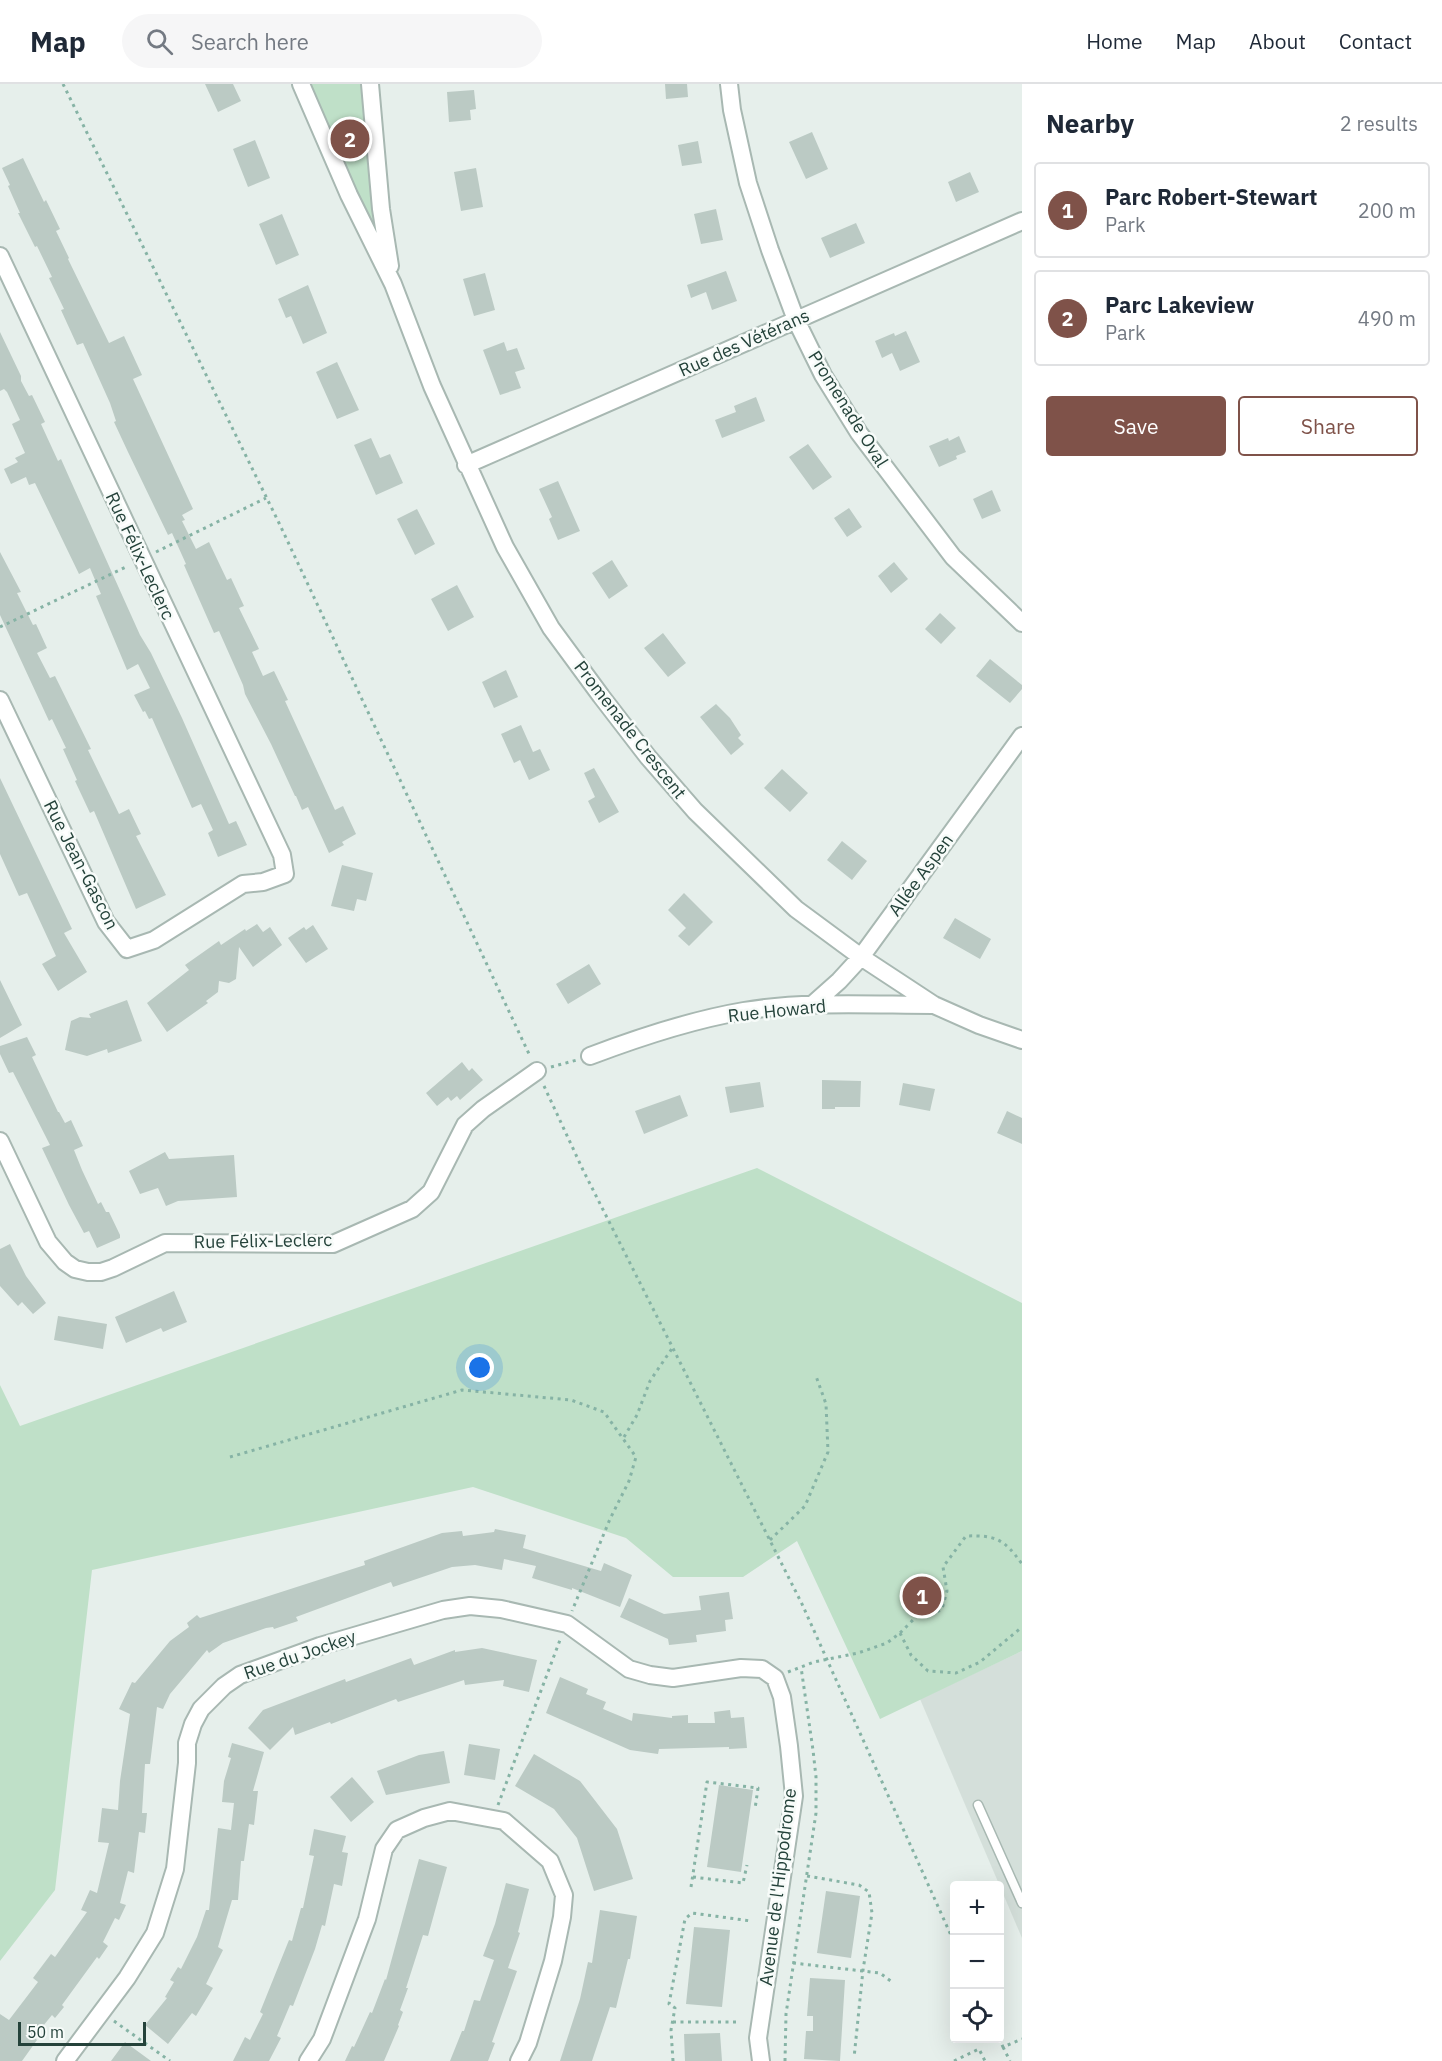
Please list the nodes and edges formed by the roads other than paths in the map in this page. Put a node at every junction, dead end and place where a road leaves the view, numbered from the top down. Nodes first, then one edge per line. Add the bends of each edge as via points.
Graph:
1 (301, 84) edge
2 (370, 84) edge
3 (729, 84) edge
4 (1022, 220) edge
5 (0, 256) edge
6 (393, 284) junction
7 (796, 320) junction
8 (466, 465) junction
9 (1022, 623) edge
10 (0, 700) edge
11 (1022, 736) edge
12 (282, 855) joint
13 (861, 957) junction
14 (812, 1005) junction
15 (934, 1005) junction
16 (1022, 1040) edge
17 (590, 1056) road end
18 (537, 1071) road end
19 (0, 1141) edge
20 (775, 1678) joint
21 (978, 1805) dead end
22 (1022, 1903) edge
23 (65, 2061) edge
24 (308, 2061) edge
25 (519, 2061) edge
26 (761, 2061) edge

1 - 6 street, Promenade Crescent
2 - 6 street, Promenade Crescent via 381,209
3 - 7 street, Promenade Oval via 748,183
4 - 7 street, Rue des Vétérans
5 - 12 street, Rue Félix-Leclerc
6 - 8 street, Promenade Crescent
7 - 8 street, Rue des Vétérans
7 - 9 street, Promenade Oval via 823,375 907,499 953,557
8 - 13 street, Promenade Crescent via 505,548 551,628 648,757 695,811 796,909
10 - 12 street, Rue Jean-Gascon via 106,922 127,949 154,940 243,884 285,874
11 - 13 street, Allée Aspen
13 - 14 street, Allée Aspen
13 - 15 street, Promenade Crescent
14 - 15 street, Rue Howard
14 - 17 street, Rue Howard via 745,1011 636,1039
15 - 16 street, Promenade Crescent
18 - 19 street, Rue Félix-Leclerc via 465,1125 431,1192 412,1209 333,1244 165,1243 101,1272 75,1269 48,1242
20 - 23 street, Rue du Jockey via 762,1669 741,1668 673,1678 650,1675 629,1669 567,1624 470,1606 443,1610 320,1646 240,1676 211,1697 193,1724 187,1743 175,1869 155,1933
20 - 26 street, Avenue de l'Hippodrome via 783,1707 794,1796 758,2038
21 - 22 lane
24 - 25 street via 322,2039 367,1919 384,1849 397,1830 450,1811 504,1821 549,1861 564,1895 553,1961

